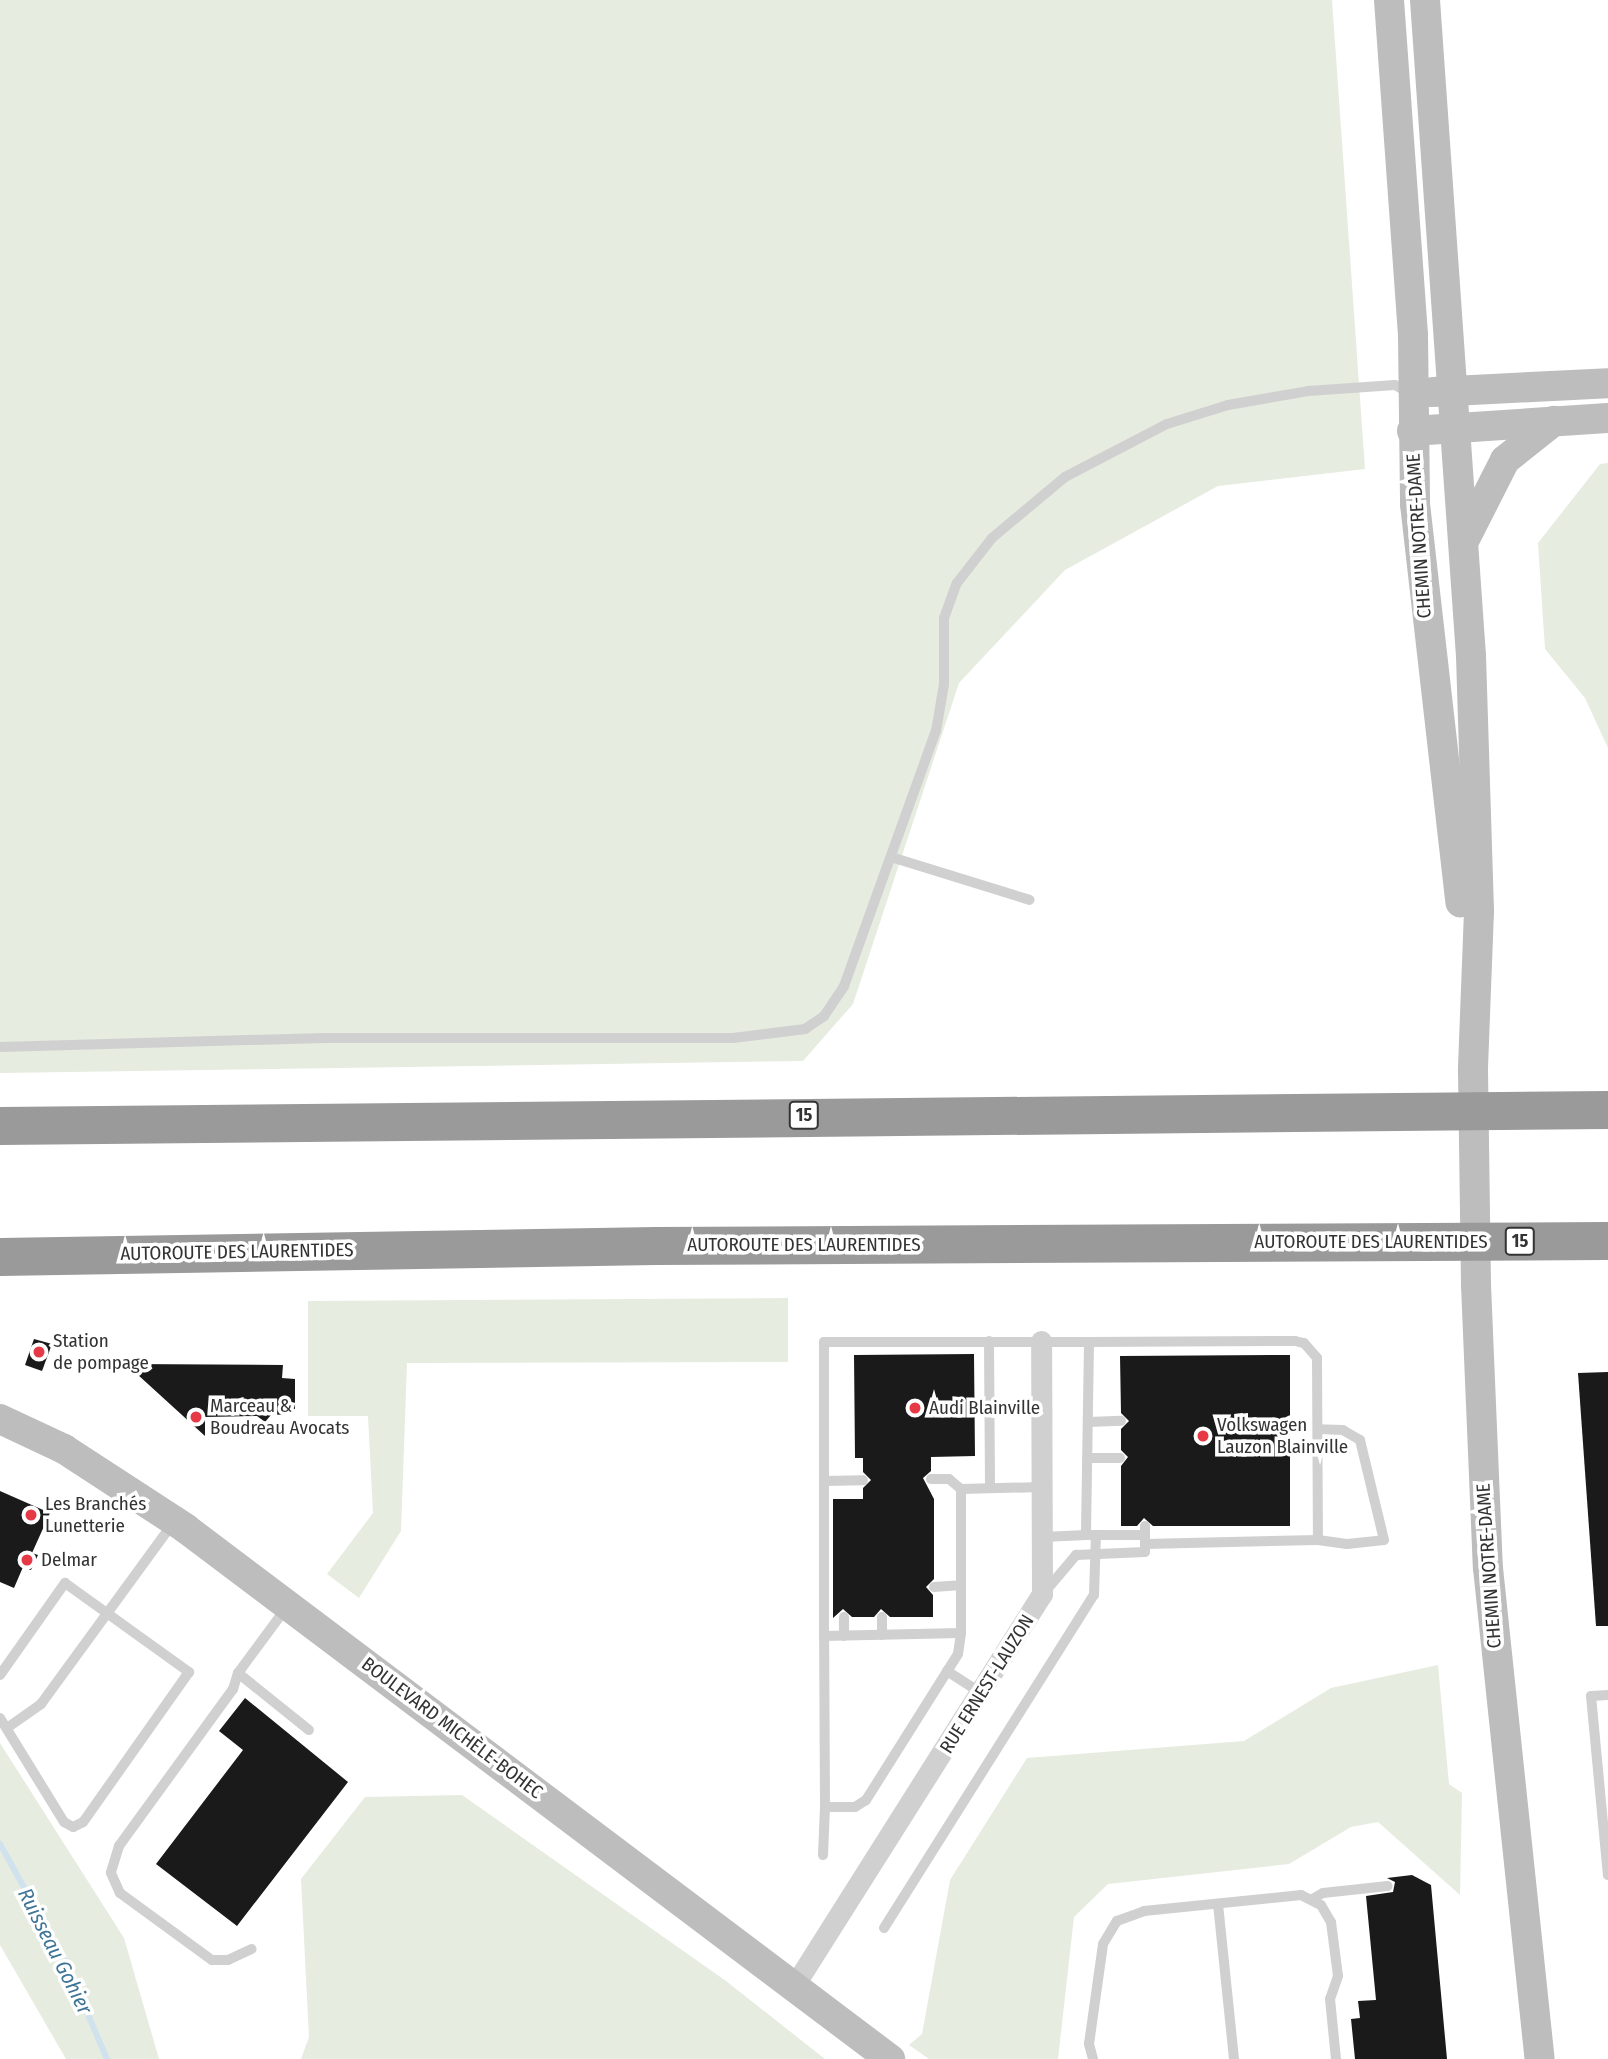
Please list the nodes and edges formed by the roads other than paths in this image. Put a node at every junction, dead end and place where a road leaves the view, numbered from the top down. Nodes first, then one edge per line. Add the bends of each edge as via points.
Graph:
1 (1389, 0) edge
2 (1425, 0) edge
3 (1608, 383) edge
4 (1453, 391) junction
5 (1412, 393) junction
6 (1608, 418) edge
7 (1555, 421) junction
8 (1456, 427) junction
9 (1412, 431) junction
10 (1464, 540) junction
11 (891, 856) junction
12 (1030, 900) dead end
13 (0, 1047) edge
14 (1473, 1070) junction
15 (1608, 1110) edge
16 (0, 1126) edge
17 (1608, 1241) edge
18 (0, 1257) edge
19 (989, 1341) junction
20 (1041, 1341) junction
21 (1089, 1342) junction
22 (0, 1419) edge
23 (1121, 1421) dead end
24 (1088, 1422) junction
25 (1318, 1429) junction
26 (1087, 1458) junction
27 (1121, 1458) dead end
28 (931, 1479) dead end
29 (863, 1480) dead end
30 (824, 1481) junction
31 (1042, 1487) junction
32 (990, 1488) junction
33 (961, 1489) junction
34 (175, 1521) junction
35 (1091, 1535) junction
36 (1043, 1537) junction
37 (1145, 1539) junction
38 (1318, 1540) junction
39 (1095, 1552) junction
40 (961, 1586) junction
41 (933, 1587) dead end
42 (289, 1605) junction
43 (1037, 1605) junction
44 (108, 1613) junction
45 (882, 1617) dead end
46 (844, 1618) dead end
47 (961, 1633) junction
48 (882, 1635) junction
49 (824, 1636) junction
50 (844, 1636) junction
51 (947, 1671) junction
52 (238, 1674) junction
53 (0, 1675) edge
54 (981, 1693) junction
55 (1608, 1695) edge
56 (0, 1718) edge
57 (7, 1728) junction
58 (309, 1730) dead end
59 (825, 1807) junction
60 (823, 1855) dead end
61 (1608, 1875) edge
62 (1388, 1886) dead end
63 (1314, 1898) junction
64 (1218, 1903) junction
65 (884, 1928) dead end
66 (253, 1949) dead end
67 (794, 1986) junction
68 (890, 2059) edge
69 (1093, 2059) edge
70 (1234, 2059) edge
71 (1336, 2059) edge
72 (1540, 2059) edge

1 - 5 street, CHEMIN NOTRE-DAME via 1413,335
2 - 4 street, CHEMIN NOTRE-DAME
3 - 4 street
4 - 5 street
4 - 8 street, CHEMIN NOTRE-DAME
5 - 9 street, CHEMIN NOTRE-DAME
5 - 11 lane via 1395,385 1308,391 1200,413 1116,448 1065,477 1011,519 970,565 950,601 942,634 942,708
6 - 7 street
7 - 8 street
7 - 10 street via 1502,464
8 - 9 street
8 - 10 street, CHEMIN NOTRE-DAME
9 - 14 street, CHEMIN NOTRE-DAME via 1425,619 1453,826
10 - 14 street, CHEMIN NOTRE-DAME via 1479,911
11 - 12 lane
11 - 13 lane via 845,986 824,1016 793,1034 324,1038
14 - 72 street, CHEMIN NOTRE-DAME via 1476,1285 1490,1609
15 - 16 highway, 15
17 - 18 highway, AUTOROUTE DES LAURENTIDES / 15 via 656,1246
19 - 20 lane
19 - 30 lane via 824,1342
19 - 32 lane
20 - 21 lane
20 - 31 street, RUE ERNEST-LAUZON
21 - 24 lane
21 - 25 lane via 1304,1343 1319,1365
22 - 34 street, BOULEVARD MICHÈLE-BOHEC via 64,1449
23 - 24 lane
24 - 26 lane
25 - 38 lane
25 - 38 lane via 1343,1430 1360,1440 1384,1540 1347,1544
26 - 27 lane
26 - 35 lane
28 - 33 lane via 949,1479
29 - 30 lane
30 - 49 lane
31 - 32 lane
31 - 36 street, RUE ERNEST-LAUZON
32 - 33 lane
33 - 40 lane
34 - 42 street, BOULEVARD MICHÈLE-BOHEC
34 - 44 lane
35 - 36 lane
35 - 37 lane
35 - 39 lane
36 - 43 street, RUE ERNEST-LAUZON via 1043,1588
37 - 38 lane
37 - 39 lane
39 - 43 lane via 1068,1560
39 - 65 lane via 1094,1595
40 - 41 lane
40 - 47 lane
42 - 52 lane
42 - 67 street, BOULEVARD MICHÈLE-BOHEC
43 - 54 street, RUE ERNEST-LAUZON
44 - 53 lane via 65,1583
44 - 57 lane via 41,1704
44 - 57 lane via 189,1672 78,1825 64,1822
45 - 48 lane
46 - 50 lane
47 - 48 lane
47 - 51 lane via 961,1647
48 - 50 lane
49 - 50 lane
49 - 59 lane
51 - 54 lane
51 - 59 lane via 862,1805
52 - 58 lane
52 - 66 lane via 233,1689 119,1846 111,1874 120,1893 212,1960 228,1960
54 - 67 street, RUE ERNEST-LAUZON
55 - 61 lane via 1591,1696
56 - 57 lane
59 - 60 lane
62 - 63 lane
63 - 64 lane via 1301,1895
63 - 71 lane via 1327,1912 1334,1935 1337,1980 1330,1999
64 - 69 lane via 1133,1913 1110,1928 1103,1944 1088,2044
64 - 70 lane
67 - 68 street, BOULEVARD MICHÈLE-BOHEC

